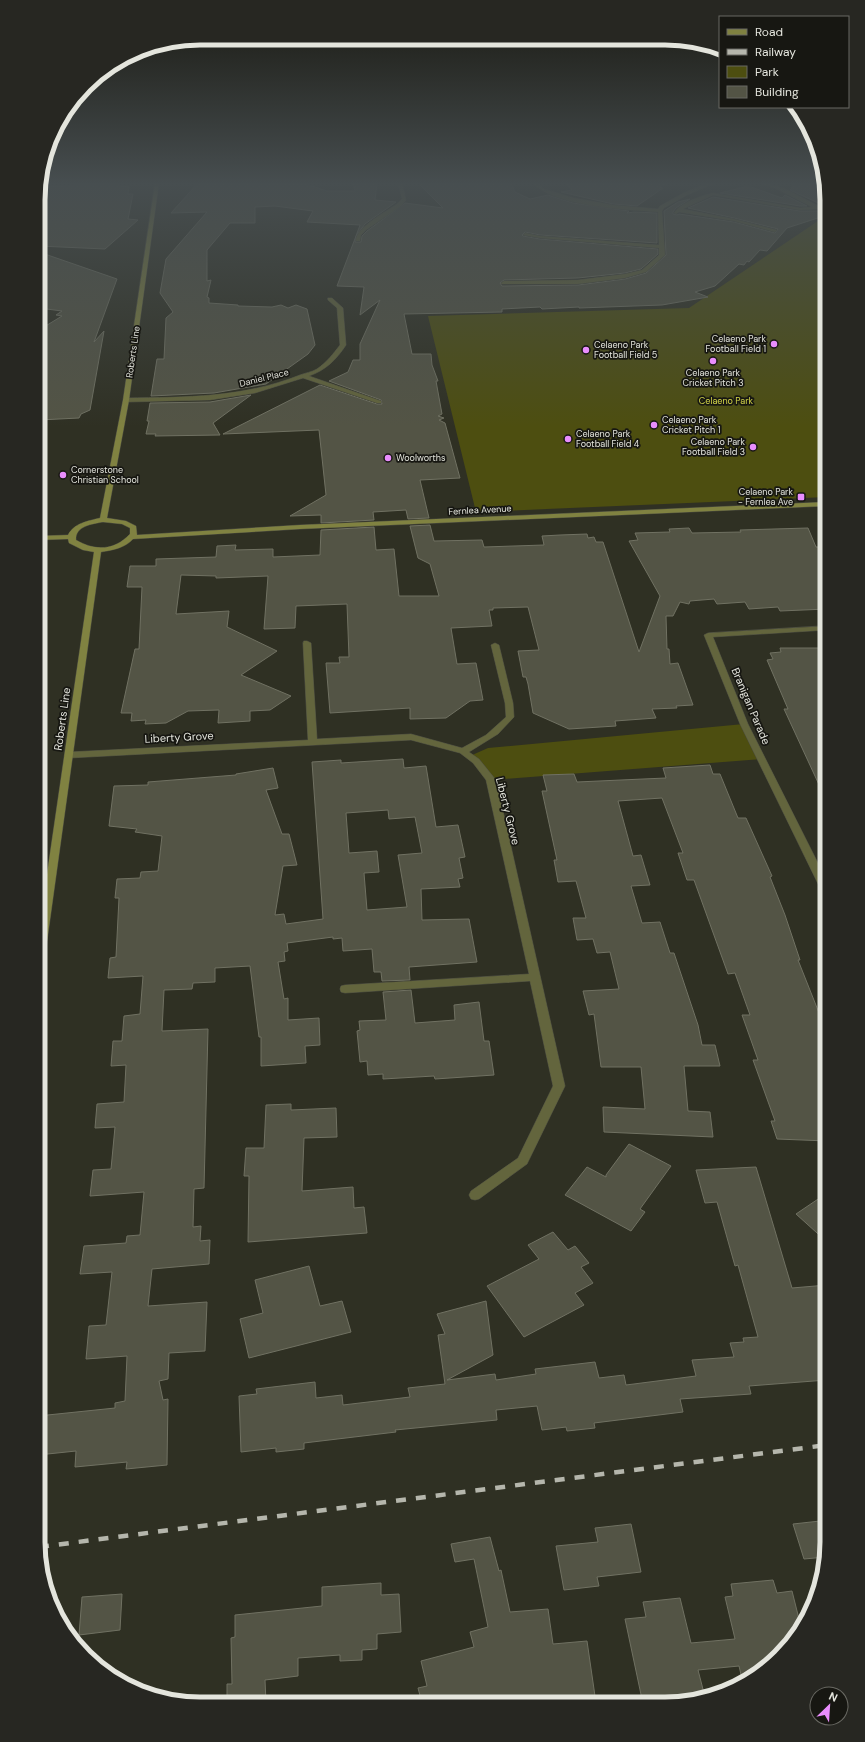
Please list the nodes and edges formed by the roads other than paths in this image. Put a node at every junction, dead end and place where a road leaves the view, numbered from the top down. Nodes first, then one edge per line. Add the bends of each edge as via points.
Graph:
1 (145, 264) edge
2 (652, 264) edge
3 (504, 283) dead end
4 (330, 298) dead end
5 (302, 376) junction
6 (126, 400) junction
7 (379, 402) dead end
8 (820, 504) edge
9 (104, 520) junction
10 (71, 537) junction
11 (134, 537) junction
12 (45, 538) edge
13 (98, 550) junction
14 (820, 628) edge
15 (307, 643) dead end
16 (495, 645) dead end
17 (313, 742) junction
18 (463, 751) junction
19 (70, 755) junction
20 (820, 878) edge
21 (45, 923) edge
22 (534, 977) junction
23 (345, 989) dead end
24 (475, 1195) dead end

1 - 6 main road, Roberts Line
2 - 3 street via 644,270 625,276 578,282
4 - 5 street, Daniel Place via 340,308 343,345 333,359 318,370
5 - 6 street, Daniel Place via 255,391 210,398
5 - 7 street
6 - 9 main road, Roberts Line
8 - 11 main road, Fernlea Avenue via 300,527
9 - 10 main road via 84,524 72,532
9 - 11 main road via 129,524 134,528
10 - 12 main road
10 - 13 main road via 76,545 82,548
11 - 13 main road via 120,546
13 - 19 main road, Roberts Line
14 - 20 street, Branigan Parade via 708,635 744,724
15 - 17 street
16 - 18 street via 510,717 504,725
17 - 18 street, Liberty Grove via 411,737
17 - 19 street, Liberty Grove
18 - 22 street, Liberty Grove via 476,761 491,780
19 - 21 main road, Roberts Line
22 - 23 street
22 - 24 street, Liberty Grove via 559,1086 523,1161

